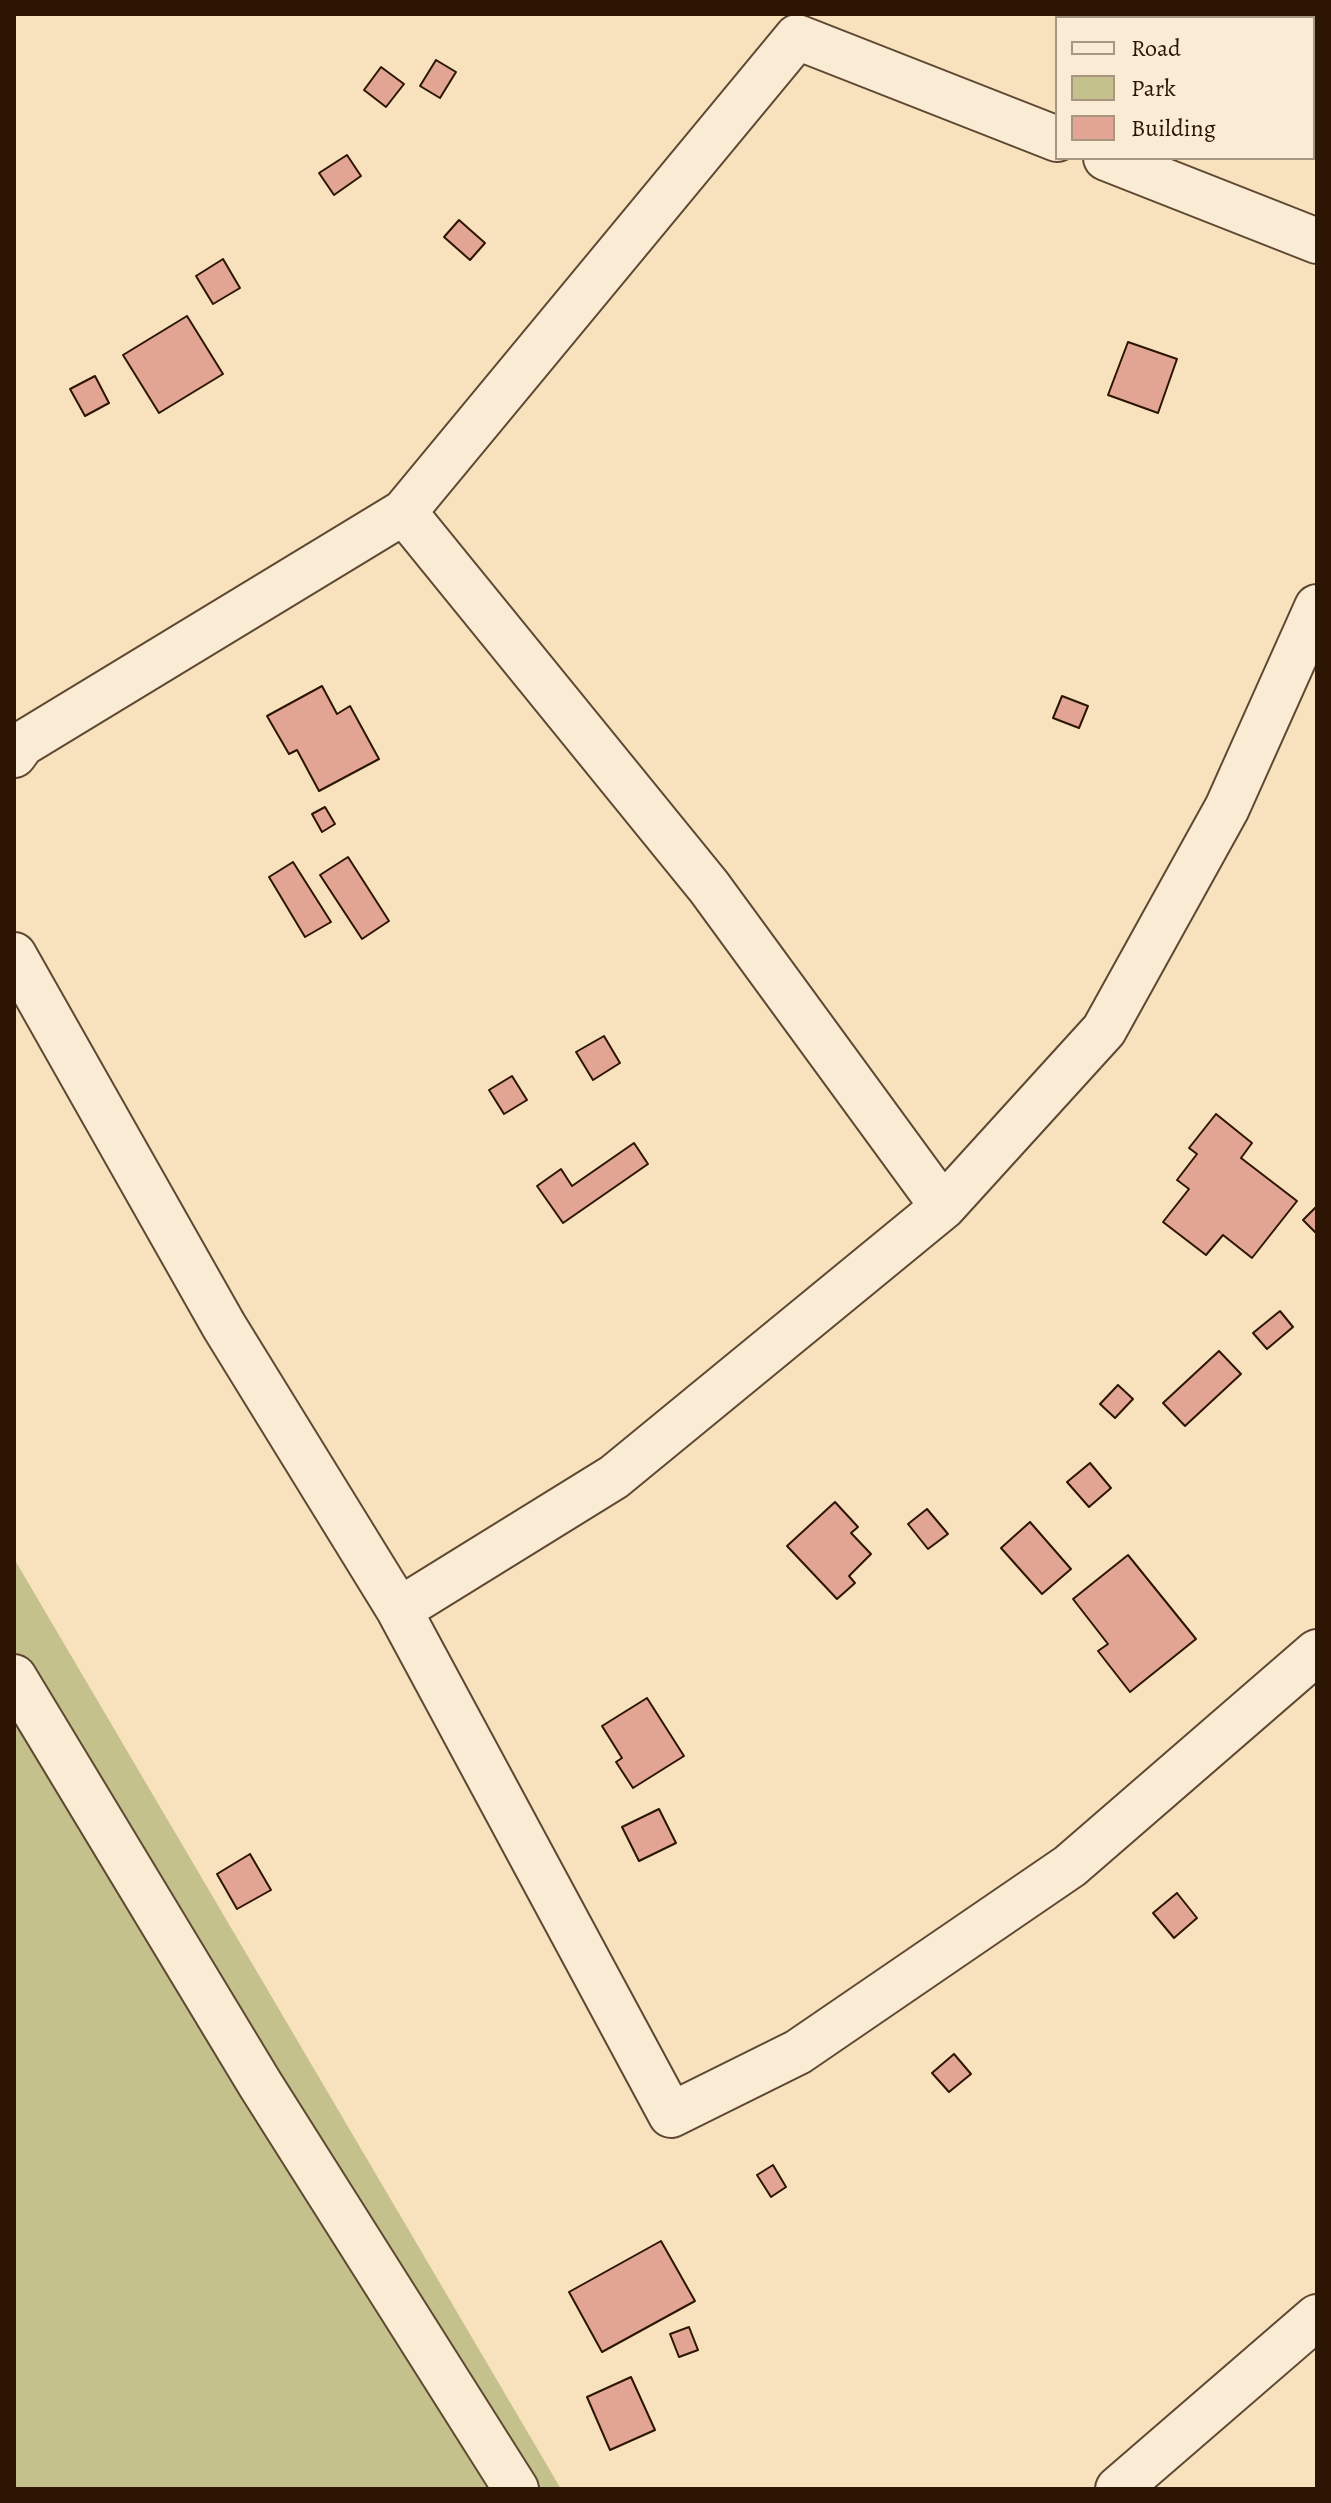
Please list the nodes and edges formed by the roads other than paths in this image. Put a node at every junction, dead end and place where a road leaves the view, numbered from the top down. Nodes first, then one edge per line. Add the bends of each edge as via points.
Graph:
1 (788, 25) edge
2 (1055, 138) edge
3 (1111, 160) edge
4 (1317, 241) edge
5 (404, 512) junction
6 (1317, 607) edge
7 (14, 755) edge
8 (14, 955) edge
9 (943, 1207) junction
10 (399, 1610) junction
11 (1317, 1652) edge
12 (14, 1677) edge
13 (1317, 2317) edge
14 (516, 2489) edge
15 (1118, 2489) edge

1 - 2 street
1 - 5 street
3 - 4 street
5 - 7 street via 22,744
5 - 9 street via 709,887
6 - 9 street via 1227,808 1104,1030
8 - 10 street via 224,1326
9 - 10 street via 614,1477
10 - 11 street via 671,2115 798,2052 1070,1866
12 - 14 street via 260,2084
13 - 15 street

